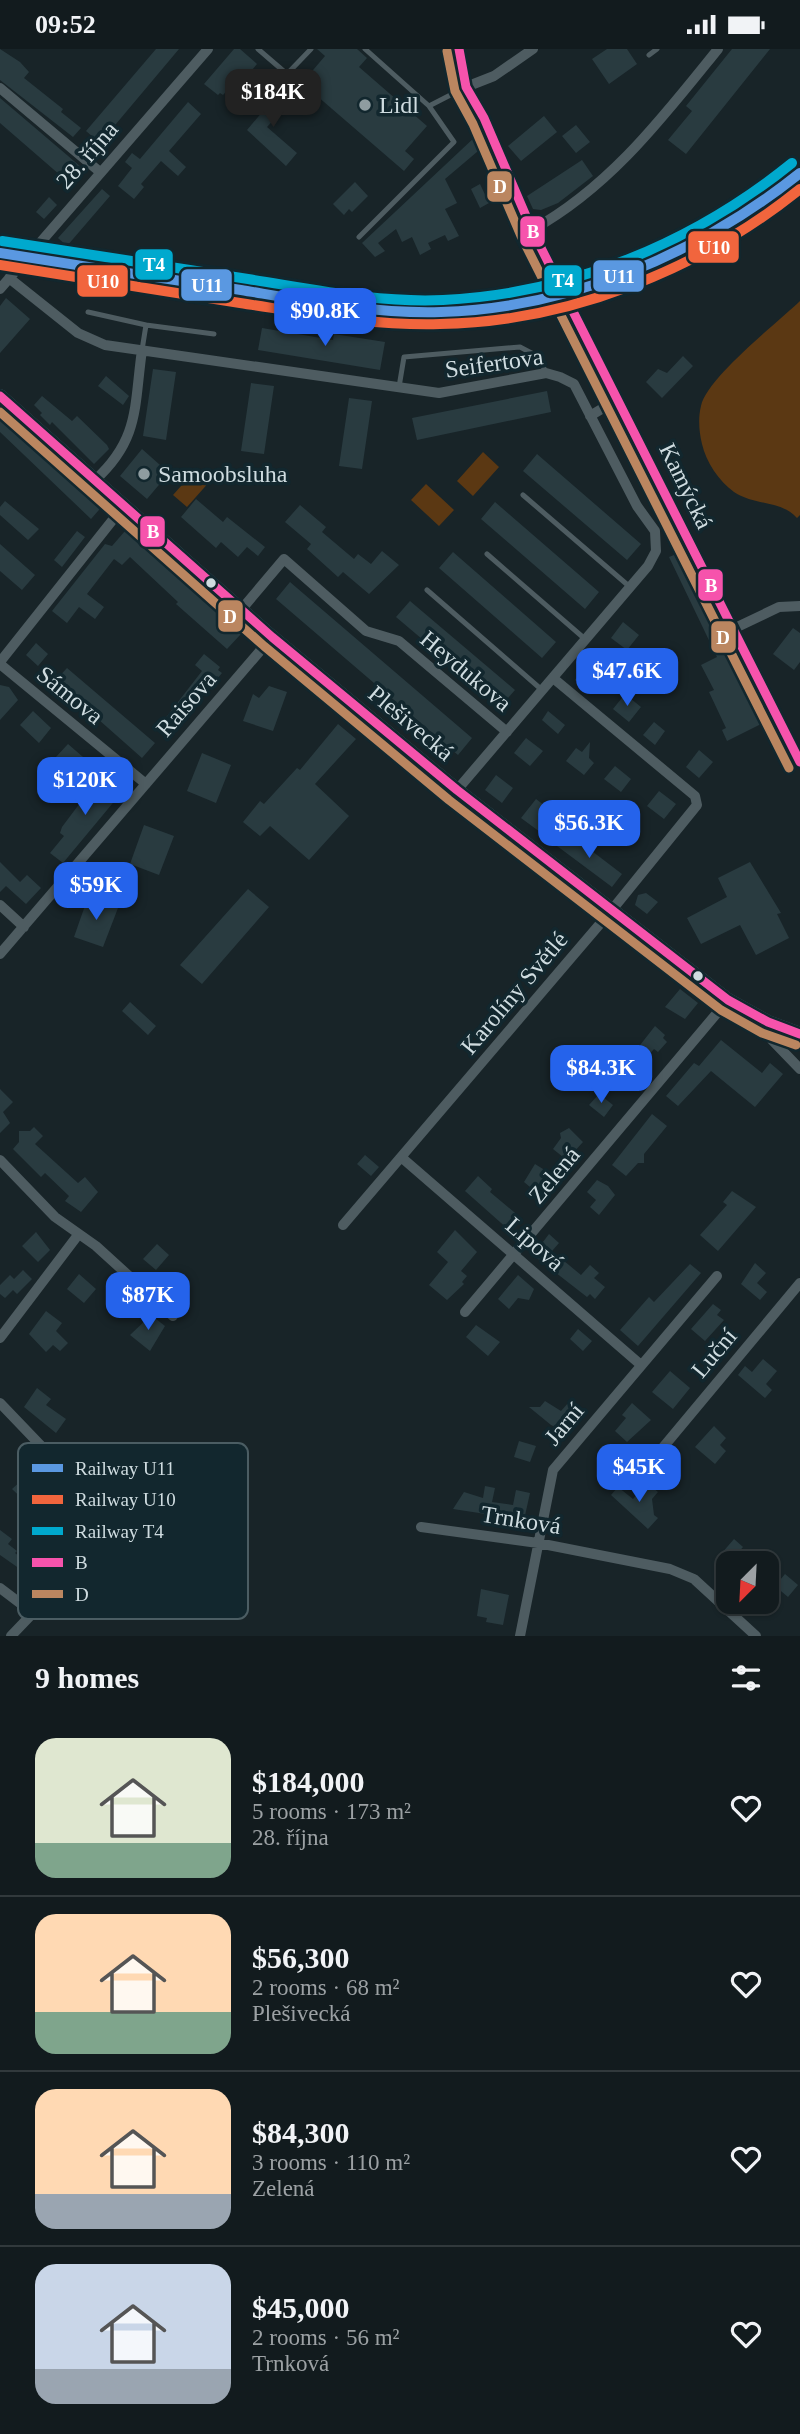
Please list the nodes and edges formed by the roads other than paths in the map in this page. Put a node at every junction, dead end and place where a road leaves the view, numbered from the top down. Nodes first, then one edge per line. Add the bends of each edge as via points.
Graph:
1 (208, 49) edge
2 (258, 49) edge
3 (311, 49) edge
4 (365, 49) edge
5 (459, 49) edge
6 (533, 49) edge
7 (657, 49) edge
8 (718, 49) edge
9 (649, 55) dead end
10 (466, 87) junction
11 (0, 88) edge
12 (429, 106) junction
13 (100, 172) junction
14 (532, 230) junction
15 (359, 237) dead end
16 (9, 278) junction
17 (0, 289) edge
18 (88, 311) dead end
19 (146, 324) junction
20 (214, 334) dead end
21 (142, 350) junction
22 (546, 373) junction
23 (399, 387) junction
24 (0, 396) edge
25 (618, 399) junction
26 (590, 416) junction
27 (95, 480) junction
28 (523, 495) dead end
29 (123, 507) junction
30 (487, 554) dead end
31 (630, 587) junction
32 (427, 590) dead end
33 (800, 606) edge
34 (241, 610) junction
35 (733, 629) junction
36 (272, 637) junction
37 (586, 639) junction
38 (0, 663) edge
39 (553, 678) junction
40 (542, 690) junction
41 (506, 732) junction
42 (800, 762) edge
43 (146, 784) junction
44 (457, 790) junction
45 (0, 905) edge
46 (611, 911) junction
47 (24, 927) junction
48 (0, 954) edge
49 (728, 1000) junction
50 (768, 1022) junction
51 (800, 1034) edge
52 (800, 1069) edge
53 (401, 1157) junction
54 (0, 1160) edge
55 (343, 1225) dead end
56 (78, 1235) junction
57 (515, 1254) junction
58 (717, 1276) dead end
59 (800, 1283) edge
60 (466, 1312) dead end
61 (173, 1316) dead end
62 (0, 1338) edge
63 (641, 1365) junction
64 (0, 1403) edge
65 (38, 1443) edge
66 (660, 1451) dead end
67 (421, 1527) dead end
68 (538, 1543) junction
69 (0, 1588) edge
70 (18, 1602) edge
71 (27, 1619) edge
72 (11, 1636) edge
73 (520, 1636) edge
74 (756, 1636) edge

1 - 13 street, 28. října
2 - 3 lane via 287,74
4 - 12 lane
5 - 10 street, Kamýcká
6 - 10 street via 494,76
7 - 9 lane
8 - 14 street via 633,151 566,212
10 - 12 lane
10 - 14 street, Kamýcká
11 - 13 street
12 - 15 lane via 454,142
13 - 16 street, 28. října
14 - 25 street, Kamýcká
16 - 17 street, 28. října
16 - 21 street, Seifertova via 91,340
18 - 19 lane
19 - 20 lane
19 - 21 lane
21 - 23 street, Seifertova
21 - 27 street via 129,438 115,462
22 - 23 street, Seifertova via 442,393
22 - 23 lane via 539,357 520,347 404,357
22 - 26 street, Seifertova via 574,384
24 - 27 street, Plešivecká
25 - 26 street
25 - 35 street, Kamýcká
26 - 31 street, Heydukova via 655,531 652,561
27 - 29 street, Plešivecká
28 - 31 lane
29 - 34 street, Plešivecká
29 - 38 street
30 - 37 lane
31 - 37 street, Heydukova
32 - 40 lane
33 - 35 street via 779,607
34 - 36 street, Plešivecká
34 - 41 street, Heydukova via 284,559 366,631 399,642
35 - 42 street, Kamýcká
36 - 43 street, Raisova
36 - 44 street, Plešivecká
37 - 39 street, Heydukova
38 - 43 street, Sámova
39 - 40 street, Heydukova
39 - 46 street, Karolíny Světlé via 695,796 697,804
40 - 41 street, Heydukova
41 - 44 street, Heydukova
43 - 47 street, Raisova
44 - 46 street, Plešivecká
45 - 47 street
46 - 49 street, Plešivecká
46 - 53 street, Karolíny Světlé
47 - 48 street, Raisova
49 - 50 street, Plešivecká
49 - 57 street, Zelená
50 - 51 street, Plešivecká
50 - 52 street via 772,1040
53 - 55 street, Karolíny Světlé
53 - 57 street, Lipová
54 - 56 street
56 - 61 street
56 - 62 street
57 - 60 street, Zelená
57 - 63 street, Lipová
58 - 63 street, Jarní
59 - 66 street, Luční
63 - 68 street, Jarní via 554,1470
64 - 65 street
67 - 68 street, Trnková
68 - 73 street, Jarní
68 - 74 street, Trnková via 670,1569 694,1579
69 - 70 street
71 - 72 street

